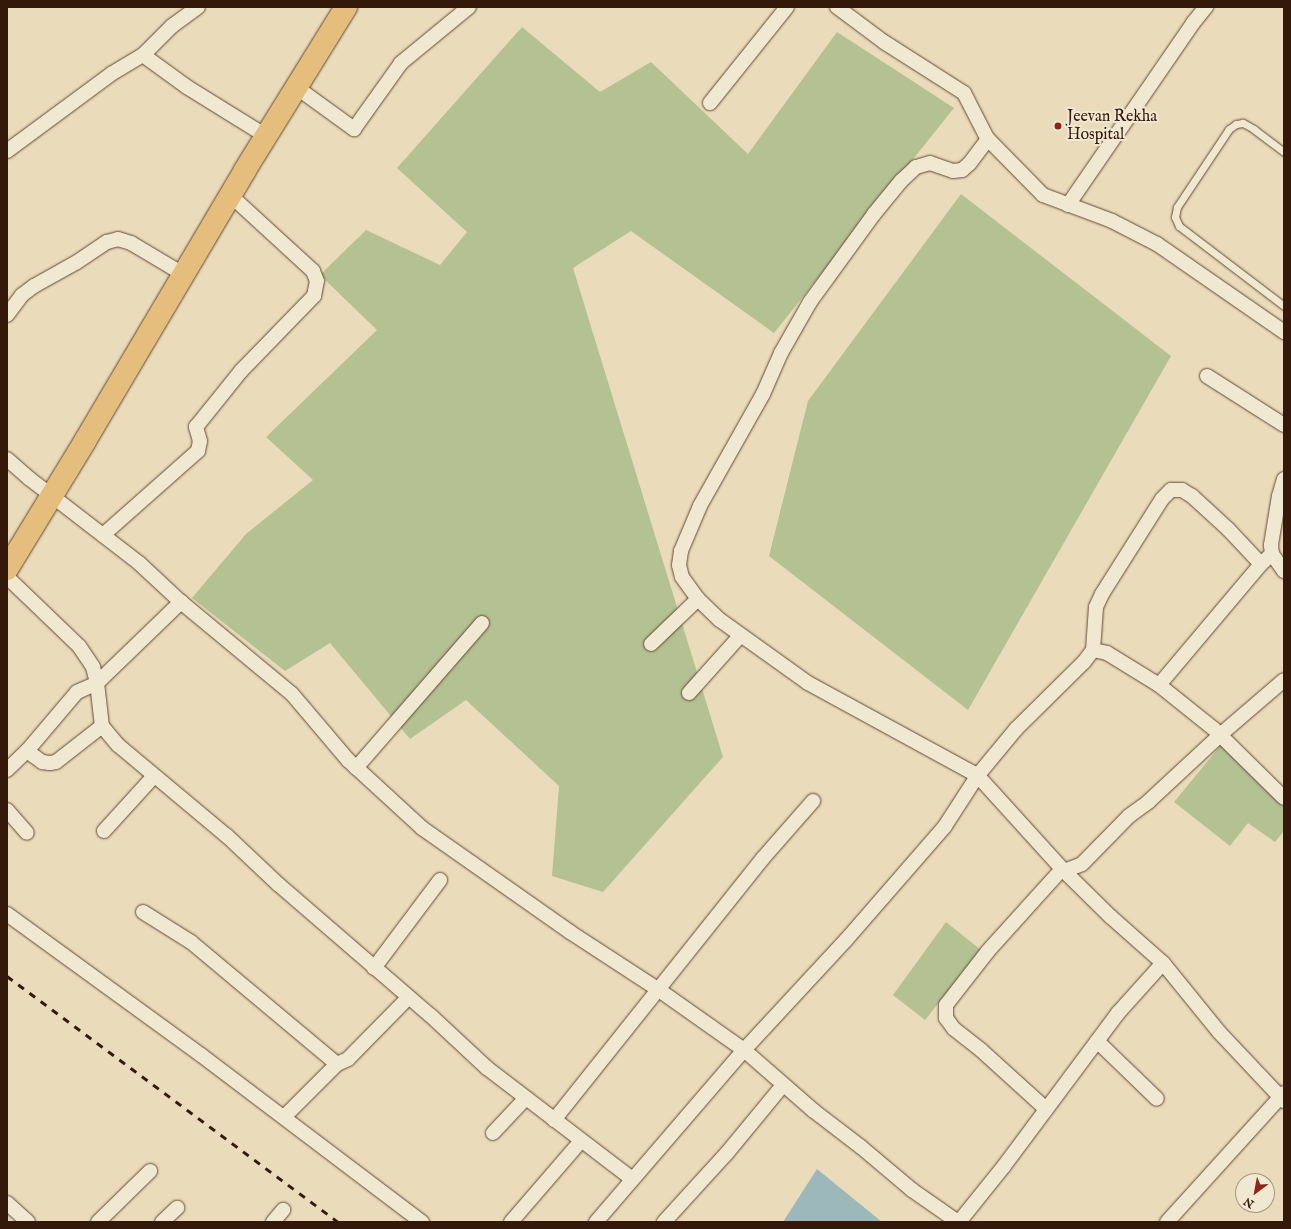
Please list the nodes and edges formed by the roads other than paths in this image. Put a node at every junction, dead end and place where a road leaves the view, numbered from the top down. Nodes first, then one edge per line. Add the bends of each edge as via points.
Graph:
1 (198, 7) edge
2 (346, 7) edge
3 (469, 7) edge
4 (787, 7) edge
5 (837, 7) edge
6 (1206, 7) edge
7 (143, 55) junction
8 (296, 87) junction
9 (710, 103) dead end
10 (266, 136) junction
11 (988, 139) junction
12 (7, 151) edge
13 (1284, 152) edge
14 (230, 195) junction
15 (1068, 205) junction
16 (183, 274) junction
17 (1284, 306) edge
18 (7, 315) edge
19 (1284, 332) edge
20 (1207, 376) dead end
21 (1284, 425) edge
22 (7, 459) edge
23 (1284, 479) edge
24 (51, 495) junction
25 (103, 536) junction
26 (1272, 554) junction
27 (1261, 564) junction
28 (7, 569) edge
29 (1284, 571) edge
30 (7, 577) edge
31 (698, 599) junction
32 (181, 602) junction
33 (482, 623) dead end
34 (740, 636) junction
35 (651, 644) dead end
36 (1093, 650) junction
37 (1284, 680) edge
38 (97, 683) junction
39 (1159, 685) junction
40 (689, 693) dead end
41 (102, 726) junction
42 (1220, 734) junction
43 (27, 751) junction
44 (356, 768) junction
45 (7, 770) edge
46 (978, 775) junction
47 (154, 776) junction
48 (1284, 798) edge
49 (813, 800) dead end
50 (7, 810) edge
51 (104, 831) dead end
52 (27, 833) dead end
53 (1063, 870) junction
54 (440, 880) dead end
55 (143, 912) dead end
56 (7, 914) edge
57 (1163, 963) junction
58 (374, 968) junction
59 (659, 990) junction
60 (408, 998) junction
61 (1097, 1041) junction
62 (744, 1050) junction
63 (337, 1064) junction
64 (783, 1085) junction
65 (1283, 1097) edge
66 (526, 1098) junction
67 (1157, 1099) dead end
68 (1046, 1109) junction
69 (284, 1117) junction
70 (554, 1120) junction
71 (493, 1132) dead end
72 (581, 1140) junction
73 (150, 1171) dead end
74 (632, 1179) junction
75 (8, 1206) edge
76 (177, 1208) dead end
77 (283, 1210) dead end
78 (28, 1222) edge
79 (98, 1222) edge
80 (162, 1222) edge
81 (273, 1222) edge
82 (422, 1222) edge
83 (511, 1222) edge
84 (596, 1222) edge
85 (664, 1222) edge
86 (959, 1222) edge
87 (1167, 1222) edge

1 - 7 street via 172,26
2 - 8 main road
3 - 8 street via 402,62 354,129
4 - 9 street
5 - 11 street via 884,42 964,92
6 - 15 street
7 - 10 street via 187,87
7 - 12 street via 111,74
8 - 10 main road
10 - 14 main road
11 - 15 street via 1044,195
11 - 31 street via 962,170 953,171 930,163 916,167 874,214 810,302 781,353 763,394 700,506 681,551 679,565 682,577
13 - 17 lane via 1254,129 1243,123 1236,124 1229,129 1177,207 1175,217 1179,226
14 - 16 main road
14 - 25 street via 313,271 317,281 314,296 246,366 196,427 200,441 198,451
15 - 19 street via 1112,221 1157,244
16 - 18 street via 131,242 118,239 107,242 34,286 22,295
16 - 24 main road
20 - 21 street
22 - 24 street
23 - 26 street via 1273,531
24 - 25 street
24 - 28 main road
25 - 32 street via 139,563
26 - 27 street
26 - 29 street
27 - 36 street via 1192,496 1182,490 1171,490 1162,499 1102,594 1096,607
27 - 39 street
30 - 38 street via 79,646 93,667
31 - 34 street
31 - 35 street
32 - 38 street
32 - 44 street via 292,694
33 - 44 street
34 - 40 street
34 - 46 street via 808,683
36 - 39 street via 1107,653
36 - 46 street via 1016,729
37 - 42 street
38 - 41 street
38 - 43 street via 77,692
39 - 42 street
41 - 43 street via 56,762 42,762
41 - 47 street via 118,745
42 - 48 street
42 - 53 street via 1148,802 1129,816 1082,864
43 - 45 street
44 - 59 street via 422,828 570,932
46 - 53 street
46 - 62 street via 944,826 846,940
47 - 51 street
47 - 58 street via 227,836
49 - 59 street via 763,858
50 - 52 street
53 - 57 street
53 - 68 street via 988,951 946,1005 946,1018 954,1029
54 - 58 street
55 - 63 street via 191,942
56 - 69 street
57 - 61 street via 1118,1013
57 - 65 street via 1219,1032
58 - 60 street
59 - 62 street
59 - 70 street
60 - 63 street via 348,1059
60 - 66 street via 487,1068
61 - 67 street
61 - 68 street
62 - 64 street
62 - 74 street
63 - 69 street
64 - 85 street via 727,1153
64 - 86 street via 912,1190
65 - 87 street
66 - 70 street
66 - 71 street
68 - 86 street
69 - 82 street
70 - 72 street
72 - 74 street
72 - 83 street
73 - 79 street
74 - 84 street
75 - 78 street
76 - 80 street
77 - 81 street

